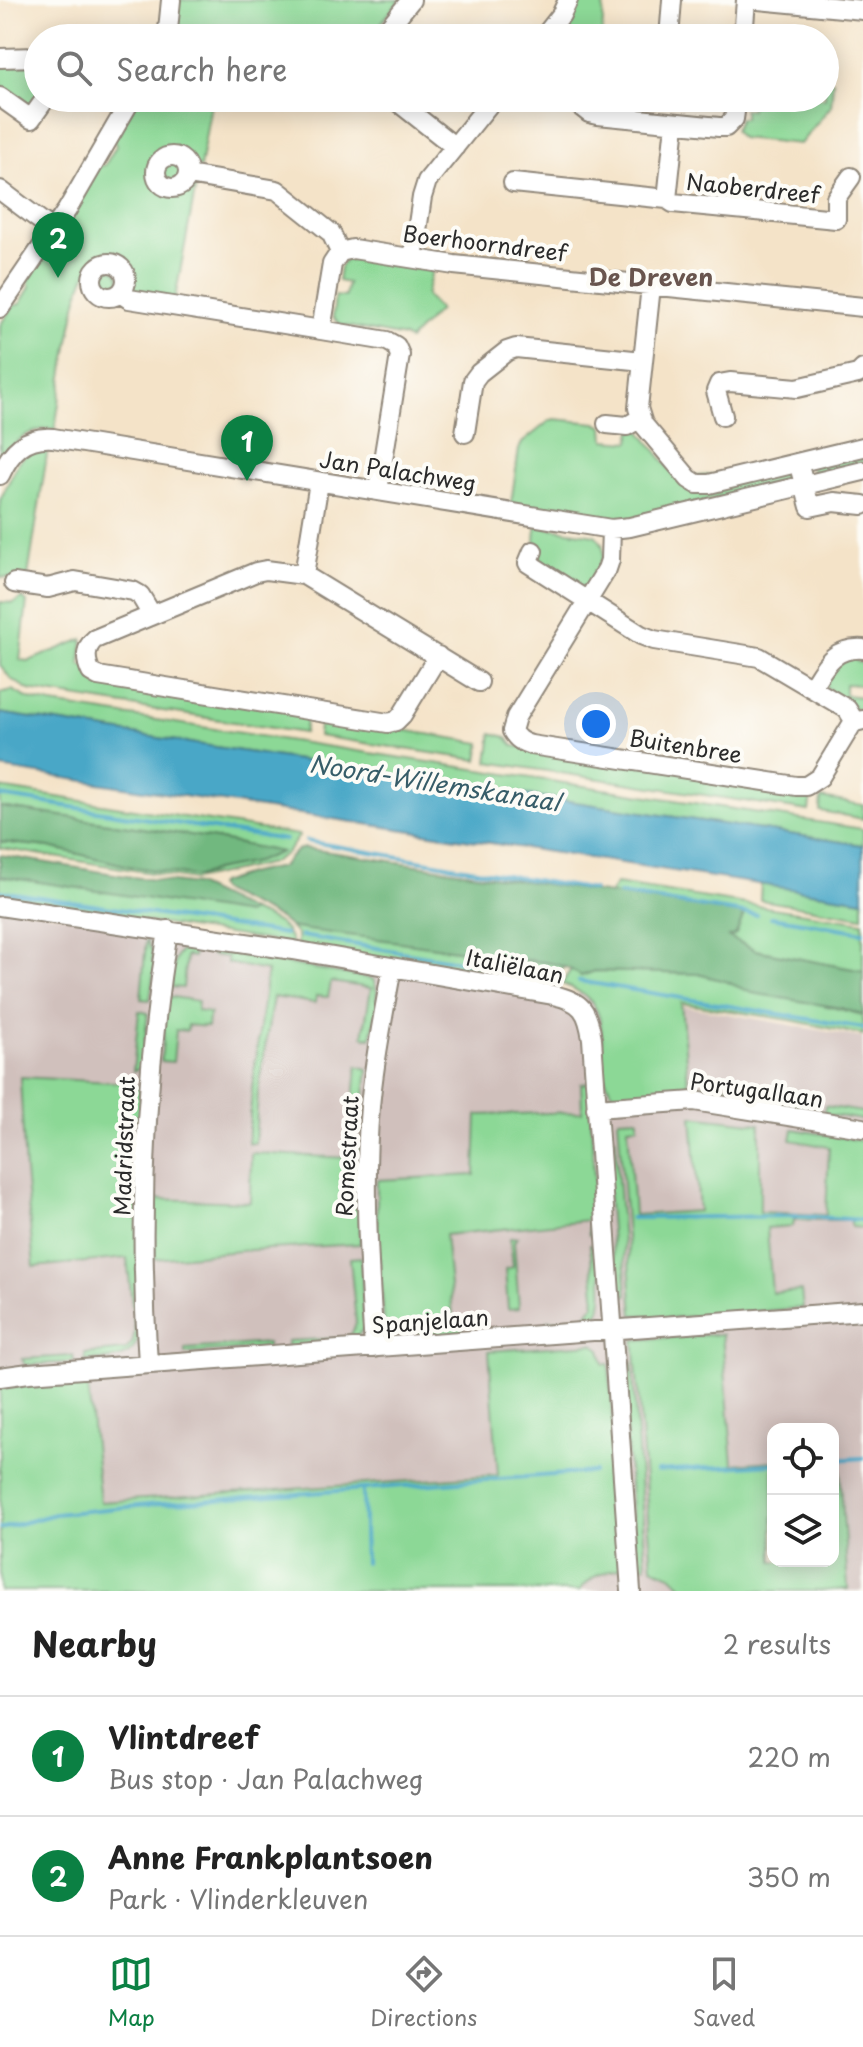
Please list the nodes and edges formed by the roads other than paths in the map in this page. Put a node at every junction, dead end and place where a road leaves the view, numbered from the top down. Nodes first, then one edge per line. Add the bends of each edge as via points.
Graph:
1 (171, 0) edge
2 (411, 0) edge
3 (568, 0) edge
4 (672, 0) edge
5 (746, 0) edge
6 (758, 0) edge
7 (863, 10) edge
8 (169, 24) edge
9 (391, 24) edge
10 (554, 24) edge
11 (670, 24) edge
12 (744, 24) edge
13 (24, 57) edge
14 (0, 58) edge
15 (0, 97) edge
16 (36, 112) edge
17 (124, 112) edge
18 (411, 112) edge
19 (483, 112) edge
20 (588, 112) edge
21 (735, 112) edge
22 (675, 124) junction
23 (455, 147) junction
24 (188, 175) dead end
25 (851, 177) dead end
26 (513, 183) dead end
27 (0, 190) edge
28 (667, 199) junction
29 (53, 230) junction
30 (340, 252) junction
31 (413, 258) junction
32 (651, 286) junction
33 (120, 293) dead end
34 (863, 307) edge
35 (0, 308) edge
36 (321, 330) junction
37 (643, 361) junction
38 (863, 369) edge
39 (723, 416) dead end
40 (641, 418) junction
41 (607, 424) dead end
42 (465, 433) dead end
43 (863, 447) edge
44 (798, 463) junction
45 (863, 471) edge
46 (0, 475) edge
47 (319, 482) junction
48 (804, 485) junction
49 (378, 491) junction
50 (863, 505) edge
51 (611, 529) junction
52 (526, 557) dead end
53 (304, 575) junction
54 (20, 588) dead end
55 (588, 601) junction
56 (152, 615) junction
57 (863, 649) edge
58 (438, 656) junction
59 (479, 682) dead end
60 (811, 688) junction
61 (859, 721) edge
62 (0, 906) edge
63 (168, 930) junction
64 (392, 967) junction
65 (596, 1108) junction
66 (863, 1128) edge
67 (863, 1311) edge
68 (612, 1331) junction
69 (374, 1348) junction
70 (148, 1364) junction
71 (0, 1377) edge
72 (631, 1591) edge

1 - 8 street
2 - 9 street
3 - 10 street
4 - 11 street
5 - 12 street
6 - 7 street
13 - 14 street
15 - 16 street via 31,119
17 - 29 street
18 - 23 street
19 - 23 street
20 - 22 street
21 - 22 street via 726,127
22 - 28 street, Naoberdreef
23 - 31 street via 427,181
24 - 30 street via 277,190 331,233
25 - 28 street, Naoberdreef via 836,198 836,219
26 - 28 street, Naoberdreef
27 - 29 street
29 - 35 street
30 - 31 street, Boerhoorndreef via 353,249
30 - 36 street via 332,264
31 - 32 street, Boerhoorndreef
32 - 34 street, Boerhoorndreef
32 - 37 street
33 - 36 street via 129,299
36 - 49 street via 387,341 400,355
37 - 40 street
37 - 42 street via 507,351 473,381
38 - 39 street via 797,388 719,384
40 - 41 street via 627,426
40 - 44 street via 678,468 697,484
43 - 44 street
44 - 48 street
45 - 48 street, Jan Palachweg
46 - 47 street, Jan Palachweg via 17,448 43,437
47 - 49 street, Jan Palachweg
47 - 53 street
48 - 50 street via 810,507 834,502
48 - 51 street, Jan Palachweg
49 - 51 street, Jan Palachweg
51 - 55 street, Buitenbree via 610,560
52 - 55 street
53 - 56 street via 256,572
53 - 58 street
54 - 56 street via 75,581 133,591
55 - 60 street via 648,638 759,657
55 - 61 street, Buitenbree via 512,724 522,742 806,786 820,777
56 - 58 street via 90,643 86,661 91,672 388,723 402,715
57 - 60 street via 835,655
58 - 59 street
60 - 61 street
62 - 63 street, Italiëlaan
63 - 64 street, Italiëlaan
63 - 70 street, Madridstraat via 145,1141
64 - 65 street, Italiëlaan via 576,1002 590,1024
64 - 69 street, Romestraat via 370,1106 366,1174
65 - 66 street, Portugallaan via 694,1101
65 - 68 street, Italiëlaan
67 - 68 street, Spanjelaan
68 - 69 street, Spanjelaan
68 - 72 street, Italiëlaan
69 - 70 street, Spanjelaan
70 - 71 street, Spanjelaan

